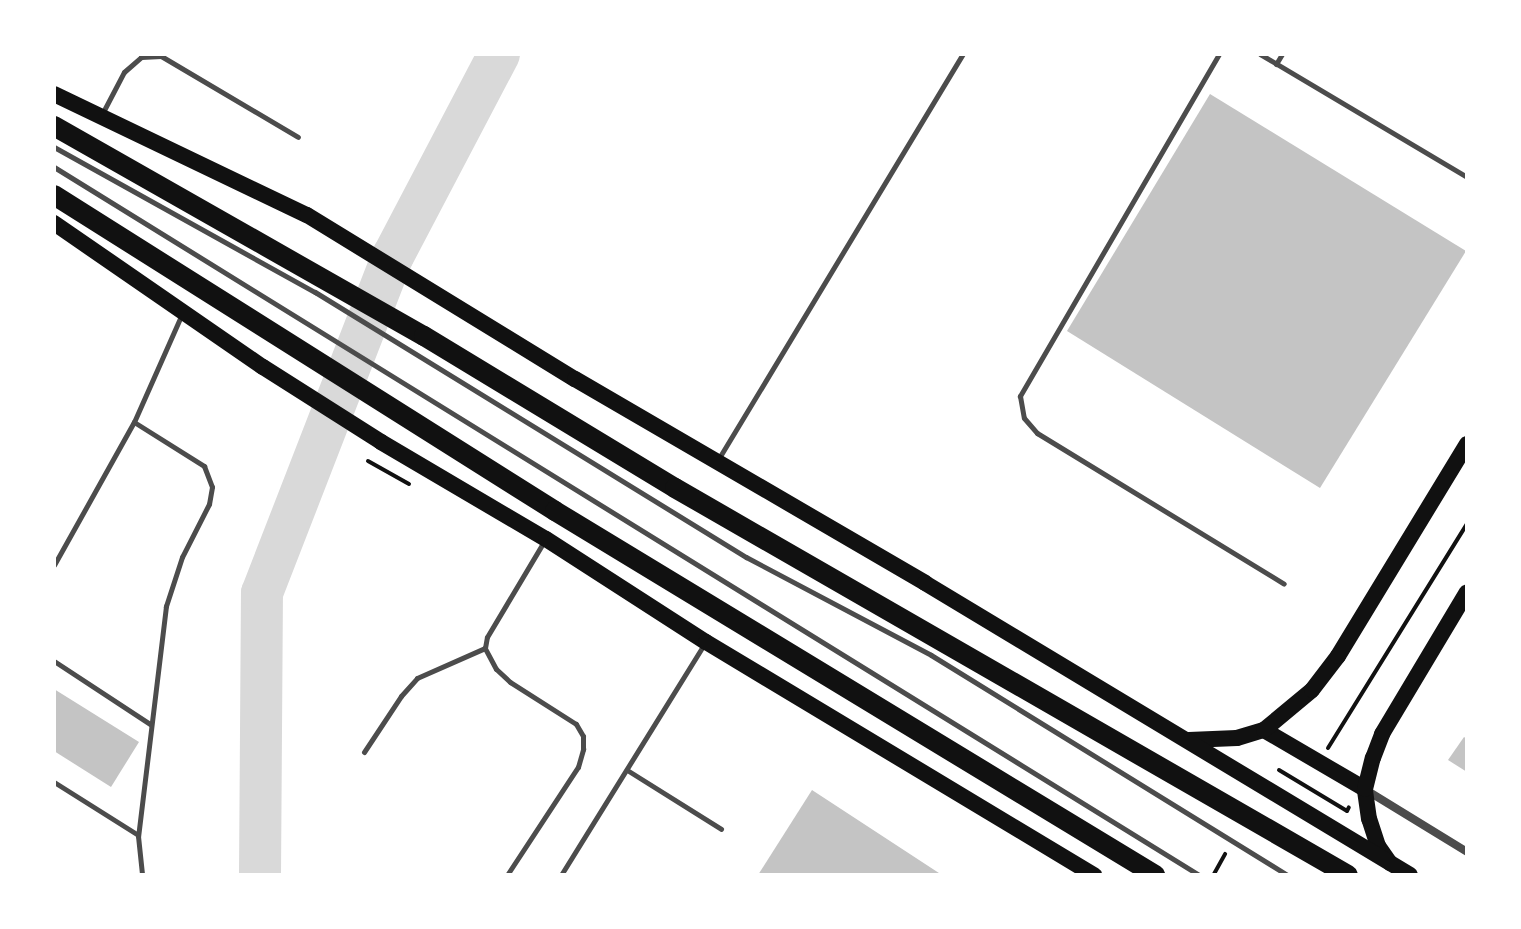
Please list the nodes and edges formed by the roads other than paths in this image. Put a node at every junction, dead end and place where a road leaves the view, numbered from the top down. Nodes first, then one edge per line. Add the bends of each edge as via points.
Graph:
1 (963, 54) edge
2 (1219, 54) edge
3 (1260, 54) edge
4 (1282, 54) edge
5 (1276, 64) junction
6 (54, 94) edge
7 (99, 118) junction
8 (54, 126) edge
9 (298, 137) dead end
10 (54, 147) edge
11 (54, 167) edge
12 (1467, 177) edge
13 (54, 195) edge
14 (54, 223) edge
15 (318, 286) junction
16 (183, 311) junction
17 (418, 344) junction
18 (134, 422) junction
19 (1467, 444) edge
20 (716, 462) junction
21 (546, 539) junction
22 (54, 565) edge
23 (1284, 584) dead end
24 (1467, 592) edge
25 (706, 642) junction
26 (485, 648) junction
27 (54, 661) edge
28 (150, 725) junction
29 (1264, 730) junction
30 (1189, 740) junction
31 (364, 752) dead end
32 (627, 770) junction
33 (54, 782) edge
34 (1365, 789) junction
35 (721, 829) dead end
36 (138, 836) junction
37 (1467, 852) edge
38 (1390, 863) junction
39 (142, 875) edge
40 (507, 875) edge
41 (561, 875) edge
42 (1094, 875) edge
43 (1155, 875) edge
44 (1199, 875) edge
45 (1287, 875) edge
46 (1348, 875) edge
47 (1410, 875) edge

1 - 20 lane
2 - 23 lane via 1020,396 1024,418 1037,433
3 - 5 lane
4 - 5 lane
5 - 12 lane
6 - 7 main road
7 - 9 lane via 124,72 141,57 161,56
7 - 20 main road via 268,194
8 - 15 highway
10 - 15 lane
11 - 44 lane
13 - 43 highway via 402,416
14 - 16 main road
15 - 17 highway
16 - 18 lane
16 - 21 main road via 381,442
17 - 45 lane via 746,557 931,655
17 - 46 highway
18 - 22 lane
18 - 28 lane via 204,466 212,487 166,606
19 - 29 main road via 1338,656 1297,704
20 - 30 main road
21 - 25 main road
21 - 26 lane
24 - 34 main road via 1382,734
25 - 32 lane
25 - 42 main road
26 - 31 lane via 417,678
26 - 40 lane via 496,669 558,709 583,736 578,767
27 - 28 lane
28 - 36 lane
29 - 30 main road via 1237,738
29 - 34 main road
30 - 38 main road
32 - 35 lane
32 - 41 lane
33 - 36 lane
34 - 37 street
34 - 38 main road via 1378,846
36 - 39 lane
38 - 47 main road

